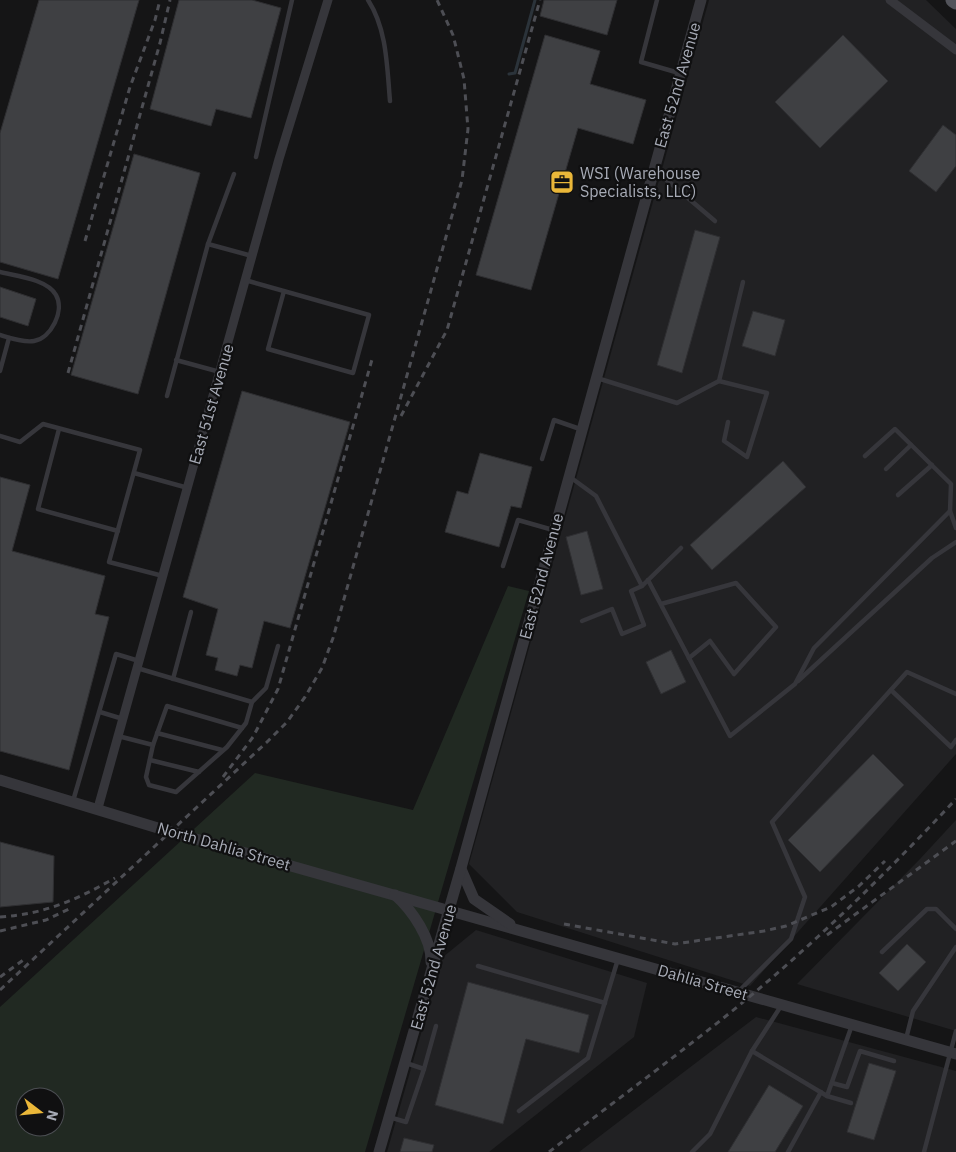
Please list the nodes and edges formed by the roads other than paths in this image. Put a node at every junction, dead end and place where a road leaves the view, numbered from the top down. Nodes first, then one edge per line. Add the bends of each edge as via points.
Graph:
1 (292, 0) edge
2 (328, 0) edge
3 (368, 0) edge
4 (657, 0) edge
5 (701, 0) edge
6 (890, 0) edge
7 (952, 0) edge
8 (956, 2) edge
9 (956, 50) edge
10 (681, 74) junction
11 (390, 101) dead end
12 (256, 157) dead end
13 (654, 169) junction
14 (234, 174) dead end
15 (715, 221) dead end
16 (208, 244) junction
17 (252, 256) junction
18 (0, 272) edge
19 (246, 280) junction
20 (743, 282) dead end
21 (284, 291) junction
22 (0, 335) edge
23 (9, 338) junction
24 (176, 360) junction
25 (0, 371) edge
26 (220, 372) junction
27 (596, 378) junction
28 (719, 381) junction
29 (166, 396) dead end
30 (728, 422) dead end
31 (59, 428) junction
32 (582, 429) junction
33 (0, 436) edge
34 (911, 445) junction
35 (865, 456) dead end
36 (542, 459) dead end
37 (932, 465) junction
38 (886, 469) dead end
39 (134, 473) junction
40 (569, 476) junction
41 (188, 488) junction
42 (898, 495) dead end
43 (950, 511) junction
44 (956, 528) edge
45 (554, 530) junction
46 (118, 531) junction
47 (956, 542) edge
48 (681, 548) dead end
49 (503, 566) dead end
50 (163, 576) junction
51 (648, 580) junction
52 (642, 586) junction
53 (661, 604) junction
54 (192, 612) dead end
55 (582, 621) dead end
56 (278, 646) dead end
57 (689, 658) junction
58 (138, 664) junction
59 (173, 679) junction
60 (795, 684) junction
61 (891, 690) junction
62 (956, 694) edge
63 (252, 702) junction
64 (100, 712) junction
65 (123, 719) junction
66 (242, 728) junction
67 (157, 733) junction
68 (118, 736) junction
69 (956, 740) edge
70 (153, 746) junction
71 (222, 750) junction
72 (150, 760) junction
73 (200, 772) junction
74 (0, 780) edge
75 (73, 801) junction
76 (98, 808) junction
77 (461, 868) junction
78 (394, 893) junction
79 (450, 910) junction
80 (956, 930) edge
81 (527, 932) junction
82 (956, 947) edge
83 (882, 952) dead end
84 (619, 958) junction
85 (478, 966) dead end
86 (430, 978) junction
87 (738, 992) junction
88 (605, 1003) junction
89 (782, 1004) junction
90 (852, 1024) junction
91 (436, 1026) dead end
92 (956, 1031) edge
93 (906, 1040) junction
94 (752, 1050) junction
95 (953, 1053) edge
96 (405, 1062) junction
97 (894, 1062) dead end
98 (424, 1069) junction
99 (832, 1083) junction
100 (820, 1092) junction
101 (828, 1096) junction
102 (851, 1103) dead end
103 (519, 1110) dead end
104 (389, 1117) junction
105 (379, 1152) edge
106 (692, 1152) edge
107 (788, 1152) edge
108 (924, 1152) edge

1 - 12 lane
2 - 17 street, East 51st Avenue
3 - 11 lane via 379,23 387,60
4 - 10 lane via 640,62
5 - 10 street, East 52nd Avenue
6 - 9 street
7 - 8 main road
10 - 13 street, East 52nd Avenue
13 - 15 lane
13 - 27 street, East 52nd Avenue
14 - 16 lane
16 - 17 lane
16 - 24 lane
17 - 19 street, East 51st Avenue
18 - 23 lane via 42,284 56,294 59,308 54,324 45,336 33,342
19 - 21 lane
19 - 26 street, East 51st Avenue
20 - 28 lane
21 - 21 lane via 268,348 353,373 369,315
22 - 23 lane
23 - 25 lane
24 - 26 lane
24 - 29 lane
26 - 41 street, East 51st Avenue
27 - 28 lane via 677,403
27 - 32 street, East 52nd Avenue
28 - 30 lane via 767,394 747,457 724,441
31 - 33 lane via 43,424 20,442
31 - 39 lane via 140,450
31 - 46 lane via 38,509
32 - 36 lane via 554,420
32 - 40 street, East 52nd Avenue
34 - 35 lane via 895,429
34 - 37 lane
34 - 38 lane
37 - 42 lane
37 - 43 lane via 951,484
39 - 41 lane
39 - 46 lane
40 - 45 street, East 52nd Avenue
40 - 52 lane via 596,496
41 - 50 street, East 51st Avenue
43 - 44 lane
43 - 60 lane via 814,648
45 - 49 lane via 518,520
45 - 77 street, East 52nd Avenue
46 - 50 lane via 109,562
47 - 60 lane via 932,558
48 - 51 lane
50 - 58 street, East 51st Avenue
51 - 52 lane
51 - 53 lane
52 - 55 lane via 631,591 644,625 622,634 612,609
53 - 57 lane
53 - 57 lane via 736,583 776,627 734,674 710,641
54 - 59 lane
56 - 63 lane via 266,688
57 - 60 lane via 730,736
58 - 59 lane
58 - 64 lane via 116,654
58 - 65 street, East 51st Avenue
59 - 63 lane
61 - 62 lane via 907,672
61 - 69 lane via 951,747
61 - 87 lane via 772,822 804,897 791,940
63 - 66 lane
64 - 65 lane
64 - 75 lane
65 - 68 street, East 51st Avenue
66 - 67 lane via 167,706
66 - 71 lane
67 - 70 lane
67 - 71 lane
68 - 70 lane
68 - 76 street, East 51st Avenue
70 - 72 lane
71 - 73 lane
72 - 73 lane
72 - 73 lane via 146,777 149,785 176,792
74 - 75 street, North Dahlia Street
75 - 76 street, North Dahlia Street
76 - 78 street, North Dahlia Street via 171,832
77 - 79 street, East 52nd Avenue
77 - 81 street via 474,899
78 - 79 street, North Dahlia Street
78 - 86 street via 407,907 430,944
79 - 81 street, Dahlia Street
79 - 86 street, East 52nd Avenue
80 - 83 lane via 936,909 927,909
81 - 84 street, Dahlia Street
82 - 93 lane via 913,1011
84 - 87 street, Dahlia Street
84 - 88 lane
85 - 88 lane
86 - 96 street, East 52nd Avenue
87 - 89 street, Dahlia Street
88 - 103 lane via 588,1058
89 - 90 street, Dahlia Street
89 - 94 lane
90 - 93 street, Dahlia Street
90 - 99 lane
91 - 98 lane
92 - 95 lane
93 - 95 street, Dahlia Street
94 - 100 lane
94 - 106 lane via 710,1134
95 - 108 lane
96 - 98 lane
96 - 104 street, East 52nd Avenue
97 - 99 lane via 860,1051 847,1087
98 - 104 lane via 406,1122
99 - 101 lane
100 - 101 lane
100 - 107 lane
101 - 102 lane
104 - 105 street, East 52nd Avenue

